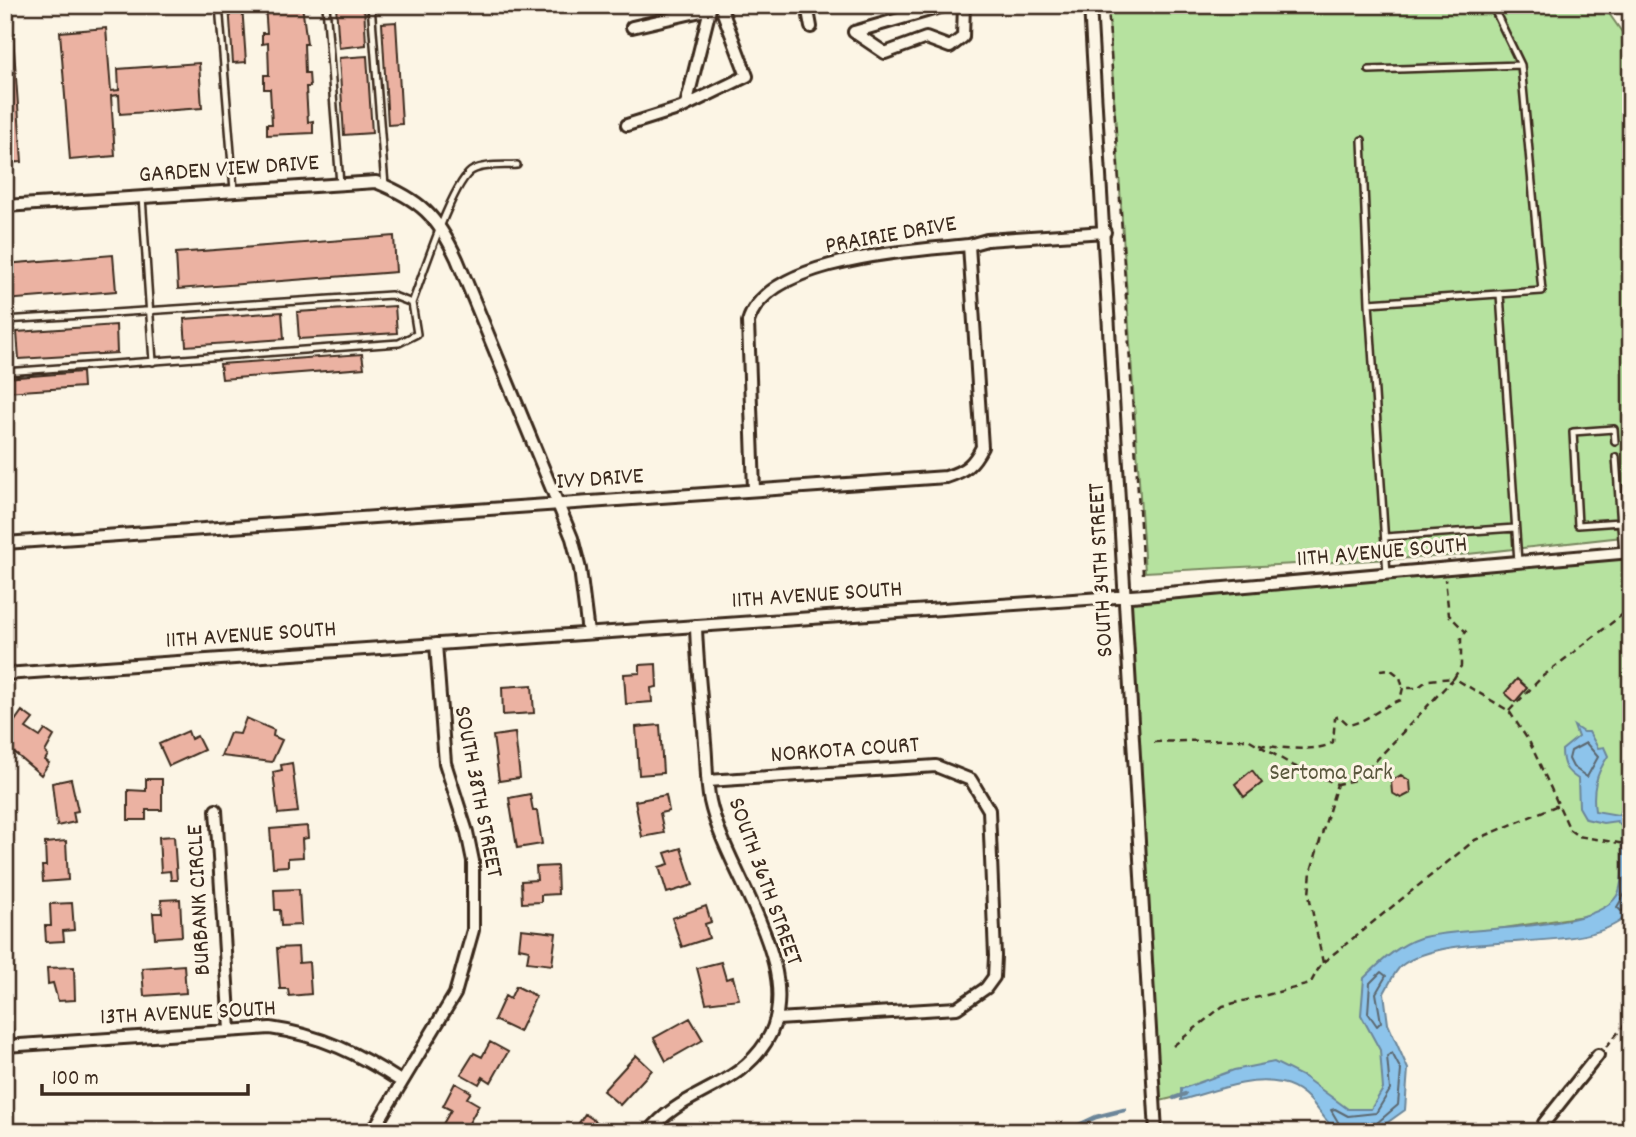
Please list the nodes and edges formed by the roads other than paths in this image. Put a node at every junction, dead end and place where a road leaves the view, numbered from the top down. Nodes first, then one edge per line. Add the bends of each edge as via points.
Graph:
1 (219, 5) edge
2 (326, 5) edge
3 (371, 5) edge
4 (807, 5) edge
5 (947, 5) edge
6 (964, 5) edge
7 (1090, 5) edge
8 (1492, 5) edge
9 (714, 6) edge
10 (632, 27) dead end
11 (811, 27) dead end
12 (1521, 65) junction
13 (1369, 70) dead end
14 (687, 105) junction
15 (627, 125) dead end
16 (1362, 140) dead end
17 (517, 165) dead end
18 (340, 184) junction
19 (385, 186) junction
20 (234, 190) junction
21 (142, 196) junction
22 (5, 206) edge
23 (441, 225) junction
24 (1105, 232) junction
25 (969, 245) junction
26 (1500, 294) junction
27 (412, 303) junction
28 (1369, 303) junction
29 (150, 310) junction
30 (5, 320) edge
31 (153, 362) junction
32 (5, 372) edge
33 (1615, 442) dead end
34 (1616, 457) dead end
35 (754, 490) junction
36 (557, 504) junction
37 (1620, 522) junction
38 (1516, 528) junction
39 (1385, 537) junction
40 (5, 543) edge
41 (1627, 553) edge
42 (1518, 562) junction
43 (1387, 573) junction
44 (1124, 596) junction
45 (696, 626) junction
46 (588, 633) junction
47 (436, 644) junction
48 (5, 674) edge
49 (708, 781) junction
50 (216, 810) dead end
51 (777, 1020) junction
52 (5, 1028) edge
53 (230, 1030) junction
54 (6, 1046) edge
55 (1598, 1055) road end
56 (402, 1082) junction
57 (372, 1132) edge
58 (649, 1132) edge
59 (1156, 1132) edge
60 (1541, 1132) edge

1 - 20 lane
2 - 18 lane
3 - 19 lane
4 - 11 street
5 - 6 street via 854,32 885,53 926,38 950,47 963,37
7 - 24 street, SOUTH 34TH STREET
8 - 12 lane
9 - 10 street
9 - 14 street
9 - 14 street via 747,76
12 - 13 lane
12 - 26 lane via 1542,291
14 - 15 street
16 - 28 lane
17 - 23 lane via 471,170 463,177
18 - 19 street, GARDEN VIEW DRIVE via 376,182
18 - 20 street, GARDEN VIEW DRIVE
19 - 23 street, GARDEN VIEW DRIVE via 405,194
20 - 21 street, GARDEN VIEW DRIVE
21 - 22 street, GARDEN VIEW DRIVE
21 - 29 lane
23 - 27 lane
23 - 36 street
24 - 25 street, PRAIRIE DRIVE
24 - 44 street, SOUTH 34TH STREET
25 - 35 street, PRAIRIE DRIVE via 853,259 799,276 760,298 748,321
25 - 35 street, IVY DRIVE via 982,447 976,460 964,472 946,477
26 - 28 lane
26 - 38 lane
27 - 29 lane via 391,295
27 - 31 lane via 417,334 399,343
28 - 39 lane
29 - 30 lane
29 - 31 lane
31 - 32 lane
33 - 37 lane via 1614,429 1573,432 1578,525
34 - 37 lane
35 - 36 street, IVY DRIVE
36 - 40 street, IVY DRIVE
36 - 46 street via 580,569
37 - 41 lane
38 - 39 lane
38 - 42 lane
39 - 43 lane
41 - 42 street, 11TH AVENUE SOUTH
42 - 43 street, 11TH AVENUE SOUTH
43 - 44 street, 11TH AVENUE SOUTH
44 - 45 street, 11TH AVENUE SOUTH
44 - 59 street, SOUTH 34TH STREET
45 - 46 street, 11TH AVENUE SOUTH
45 - 49 street, SOUTH 36TH STREET
46 - 47 street, 11TH AVENUE SOUTH
47 - 48 street, 11TH AVENUE SOUTH
47 - 56 street, SOUTH 38TH STREET via 445,763 473,861 473,930 455,994
49 - 51 street, SOUTH 36TH STREET via 710,802 778,978
49 - 51 street, NORKOTA COURT via 936,766 971,780 989,810 995,956 994,977 986,988 957,1008
50 - 53 street, BURBANK CIRCLE
51 - 58 street, SOUTH 36TH STREET via 744,1070 684,1102
52 - 54 street
53 - 54 street, 13TH AVENUE SOUTH
53 - 56 street, 13TH AVENUE SOUTH via 270,1028 321,1038
55 - 60 street via 1544,1122
56 - 57 street, SOUTH 38TH STREET

